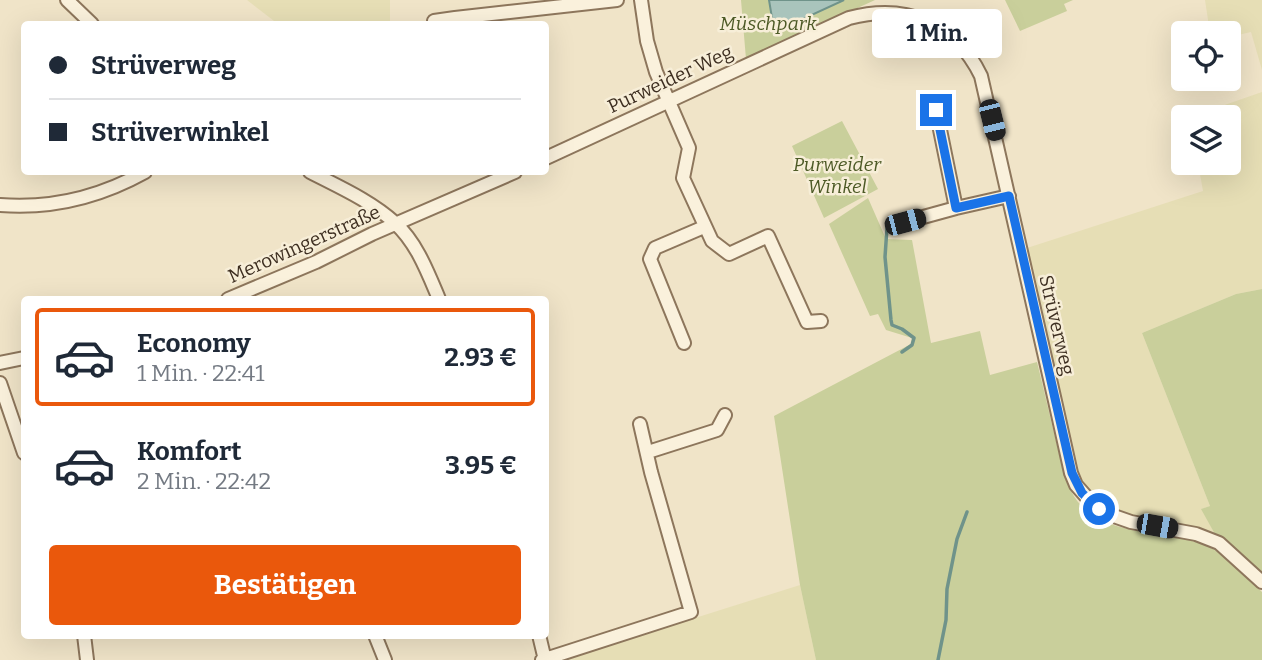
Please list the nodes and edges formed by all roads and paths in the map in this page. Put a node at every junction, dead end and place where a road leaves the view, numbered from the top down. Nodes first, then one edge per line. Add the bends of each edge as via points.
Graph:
1 (67, 0) edge
2 (617, 0) edge
3 (641, 0) edge
4 (890, 11) joint
5 (89, 21) edge
6 (434, 21) edge
7 (455, 21) edge
8 (668, 102) junction
9 (936, 110) dead end
10 (549, 157) edge
11 (139, 175) edge
12 (316, 175) edge
13 (508, 175) edge
14 (1009, 196) junction
15 (0, 205) edge
16 (956, 208) junction
17 (905, 222) dead end
18 (397, 224) junction
19 (704, 227) junction
20 (253, 295) edge
21 (438, 296) edge
22 (821, 321) dead end
23 (684, 343) dead end
24 (21, 359) edge
25 (0, 363) edge
26 (0, 383) edge
27 (725, 415) dead end
28 (640, 424) dead end
29 (21, 444) edge
30 (648, 452) junction
31 (1262, 582) edge
32 (84, 639) edge
33 (377, 639) edge
34 (540, 639) edge
35 (87, 660) edge
36 (385, 660) edge
37 (544, 660) edge

1 - 5 street
2 - 7 street
3 - 8 street via 650,51
4 - 8 street, Purweider Weg via 849,18
4 - 14 street, Strüverweg via 944,30 973,60 981,76
6 - 7 street
8 - 10 street, Purweider Weg
8 - 19 street via 689,148 683,178
9 - 16 street
11 - 15 street via 105,192 57,204
12 - 18 street
13 - 18 street
14 - 16 street
14 - 31 street, Strüverweg via 1076,485 1108,514 1219,543
16 - 17 street
18 - 20 street, Merowingerstraße
18 - 21 street via 419,255
19 - 22 street via 712,241 729,254 768,236 807,322
19 - 23 street via 655,248 650,259
24 - 25 street
26 - 29 street
27 - 30 street via 717,430
28 - 30 street
30 - 37 street via 691,612
32 - 35 street
33 - 36 street
34 - 37 street

